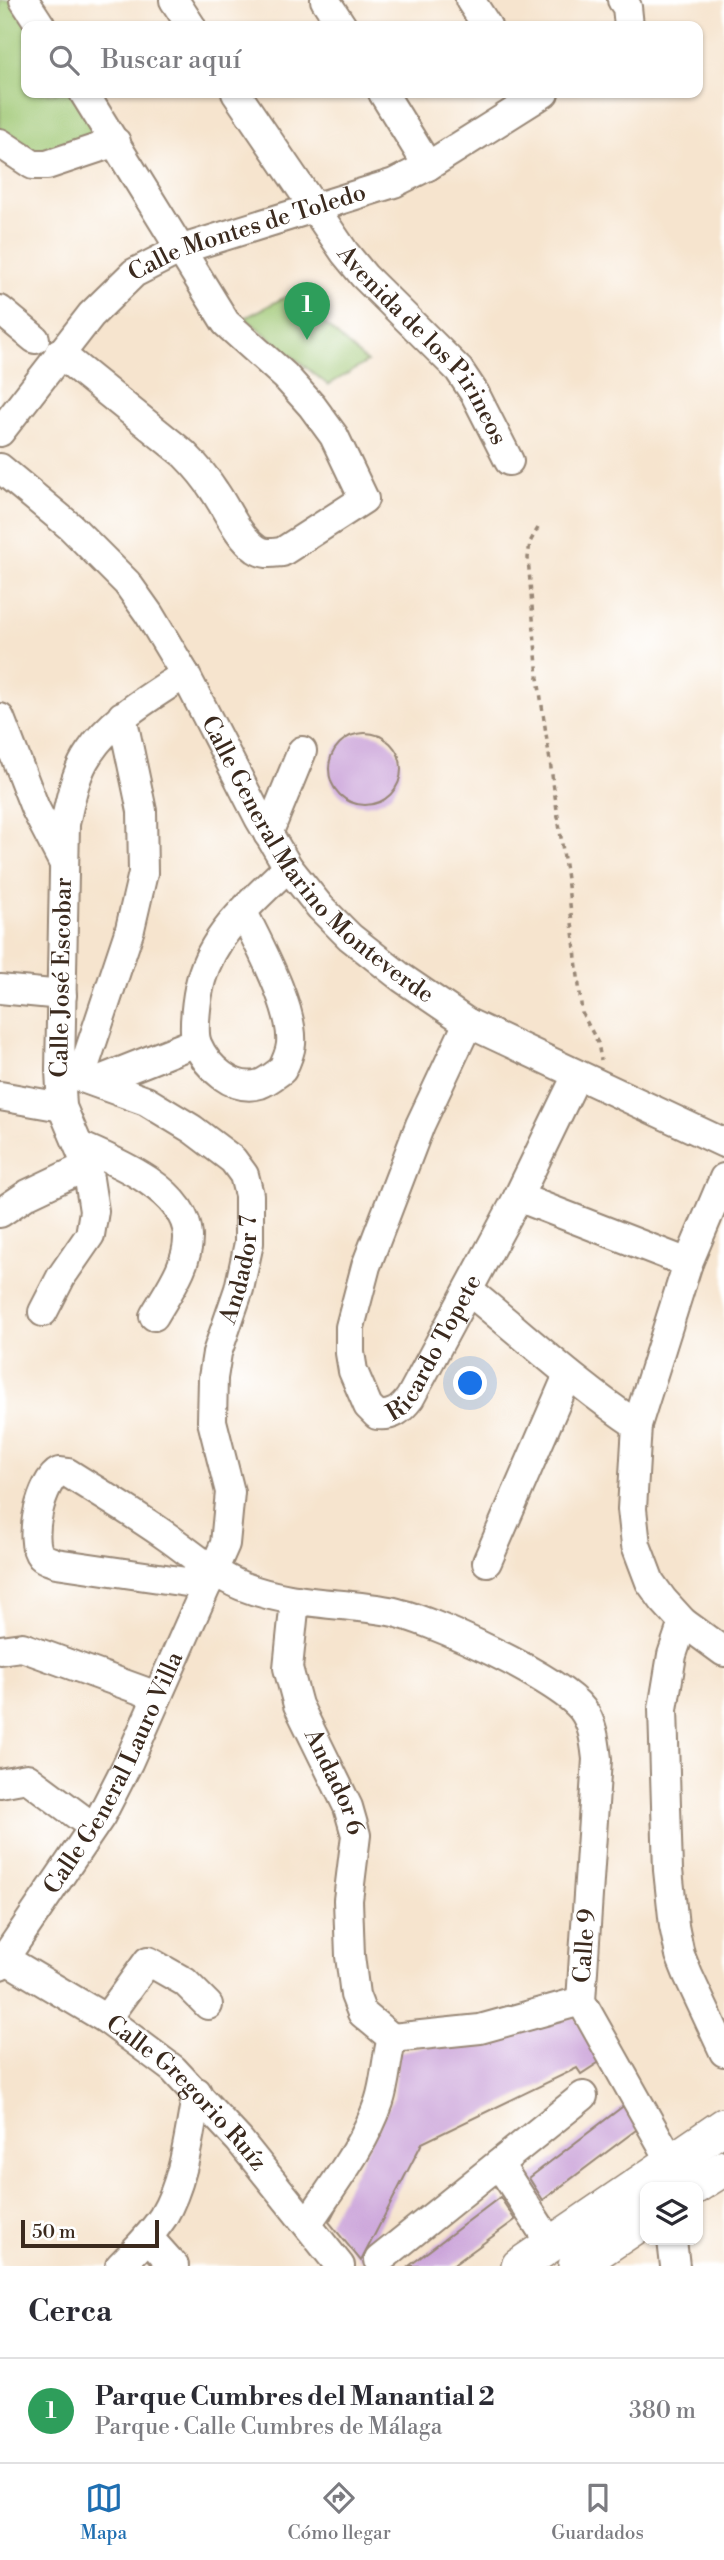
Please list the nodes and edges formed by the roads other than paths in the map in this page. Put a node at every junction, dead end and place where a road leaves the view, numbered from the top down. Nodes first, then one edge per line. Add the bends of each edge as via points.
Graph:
1 (24, 0) edge
2 (174, 0) edge
3 (325, 0) edge
4 (470, 0) edge
5 (622, 0) edge
6 (38, 21) edge
7 (188, 21) edge
8 (338, 21) edge
9 (484, 21) edge
10 (628, 21) edge
11 (87, 98) edge
12 (239, 98) edge
13 (386, 98) edge
14 (530, 98) edge
15 (116, 142) junction
16 (0, 143) edge
17 (428, 166) junction
18 (312, 206) junction
19 (179, 250) junction
20 (0, 310) edge
21 (35, 339) dead end
22 (59, 353) junction
23 (0, 432) edge
24 (509, 461) dead end
25 (0, 468) edge
26 (185, 674) junction
27 (122, 716) junction
28 (0, 718) edge
29 (302, 751) dead end
30 (268, 834) junction
31 (64, 864) junction
32 (288, 867) junction
33 (243, 912) junction
34 (0, 989) edge
35 (62, 995) junction
36 (468, 1023) junction
37 (196, 1042) junction
38 (79, 1076) junction
39 (585, 1079) junction
40 (0, 1096) edge
41 (62, 1107) junction
42 (724, 1143) edge
43 (83, 1156) junction
44 (724, 1178) edge
45 (519, 1197) junction
46 (0, 1213) edge
47 (688, 1263) junction
48 (469, 1290) junction
49 (43, 1312) dead end
50 (154, 1316) dead end
51 (568, 1375) junction
52 (637, 1424) junction
53 (487, 1562) dead end
54 (210, 1579) junction
55 (295, 1600) junction
56 (683, 1622) junction
57 (0, 1650) edge
58 (724, 1652) edge
59 (157, 1696) junction
60 (0, 1783) edge
61 (93, 1827) junction
62 (1, 1960) edge
63 (581, 2001) junction
64 (208, 2005) dead end
65 (106, 2019) junction
66 (391, 2038) junction
67 (724, 2052) edge
68 (197, 2092) junction
69 (583, 2096) dead end
70 (724, 2126) edge
71 (499, 2164) junction
72 (724, 2168) edge
73 (673, 2174) edge
74 (702, 2182) edge
75 (308, 2223) junction
76 (640, 2223) edge
77 (148, 2237) junction
78 (550, 2243) junction
79 (673, 2245) edge
80 (379, 2260) dead end
81 (120, 2266) edge
82 (174, 2266) edge
83 (340, 2266) edge
84 (519, 2266) edge
85 (576, 2266) edge
86 (675, 2266) edge

1 - 6 street
2 - 7 street
3 - 8 street
4 - 9 street
5 - 10 street
11 - 15 street
12 - 18 street, Avenida de los Pirineos
13 - 17 street
14 - 17 street, Calle Montes de Toledo
15 - 16 street via 33,166
15 - 19 street
17 - 18 street, Calle Montes de Toledo via 394,183
18 - 19 street, Calle Montes de Toledo
18 - 24 street, Avenida de los Pirineos via 365,276 459,370
19 - 22 street, Calle Montes de Toledo via 134,273
19 - 22 street via 226,323 312,406 334,436 364,499 282,551 268,554 257,550 184,454
20 - 21 street
22 - 23 street, Calle Montes de Toledo
25 - 26 street, Calle General Marino Monteverde via 71,527 127,583
26 - 27 street, Calle José Escobar
26 - 30 street, Calle General Marino Monteverde
27 - 31 street, Calle José Escobar via 88,754 73,790 65,824
27 - 38 street via 142,811 144,873 131,929
28 - 31 street via 34,808
29 - 30 street
30 - 32 street, Calle General Marino Monteverde
31 - 35 street, Calle José Escobar
32 - 33 street
32 - 36 street, Calle General Marino Monteverde via 350,937
33 - 37 street via 218,942 201,980
33 - 37 street via 284,1004 290,1025 289,1056 271,1079 258,1085 239,1084 211,1066
34 - 35 street
35 - 38 street, Calle José Escobar
36 - 39 street, Calle General Marino Monteverde
36 - 48 street, Ricardo Topete via 420,1125 366,1266 350,1328 353,1371 368,1406 377,1415 393,1413 410,1398
37 - 38 street
38 - 41 street, Calle José Escobar
38 - 54 street, Andador 7 via 146,1101 192,1129 233,1160 247,1184 249,1243 239,1290 216,1353 213,1378 212,1421 230,1492 225,1544
39 - 42 street, Calle General Marino Monteverde
39 - 45 street, Ricardo Topete
40 - 41 street
41 - 43 street, Calle José Escobar
43 - 46 street
43 - 49 street, Calle José Escobar via 94,1211 90,1235
43 - 50 street via 125,1166 161,1191 184,1222 188,1236 185,1256
44 - 47 street
45 - 47 street
45 - 48 street, Ricardo Topete
47 - 52 street
48 - 51 street
51 - 52 street
51 - 53 street
52 - 56 street via 632,1509 636,1545 650,1582
54 - 54 street via 166,1536 63,1471 51,1477 35,1524 36,1545 45,1559
54 - 55 street
54 - 59 street, Calle General Lauro Villa
55 - 63 street, Calle 9 via 392,1611 431,1623 522,1667 575,1700 590,1723 597,1759
55 - 66 street, Andador 6 via 288,1668 291,1680 356,1835 348,1900 355,1995 362,2013
56 - 58 street
56 - 67 street via 663,1709 668,1870 680,1955
57 - 59 street via 22,1647
59 - 61 street, Calle General Lauro Villa
60 - 61 street via 27,1778
61 - 62 street, Calle General Lauro Villa
62 - 65 street, Calle Gregorio Ruíz
63 - 66 street via 480,2029
63 - 73 street, Calle 9
64 - 65 street via 185,1982 148,1961
65 - 68 street, Calle Gregorio Ruíz
66 - 75 street via 385,2080 368,2127
68 - 75 street, Calle Gregorio Ruíz
68 - 77 street via 180,2178 164,2215
69 - 71 street
70 - 73 main road
71 - 78 street
71 - 80 street
72 - 74 main road
73 - 78 main road
75 - 83 street, Calle Gregorio Ruíz
76 - 85 main road
77 - 81 street
77 - 82 street
78 - 84 main road
79 - 86 street

